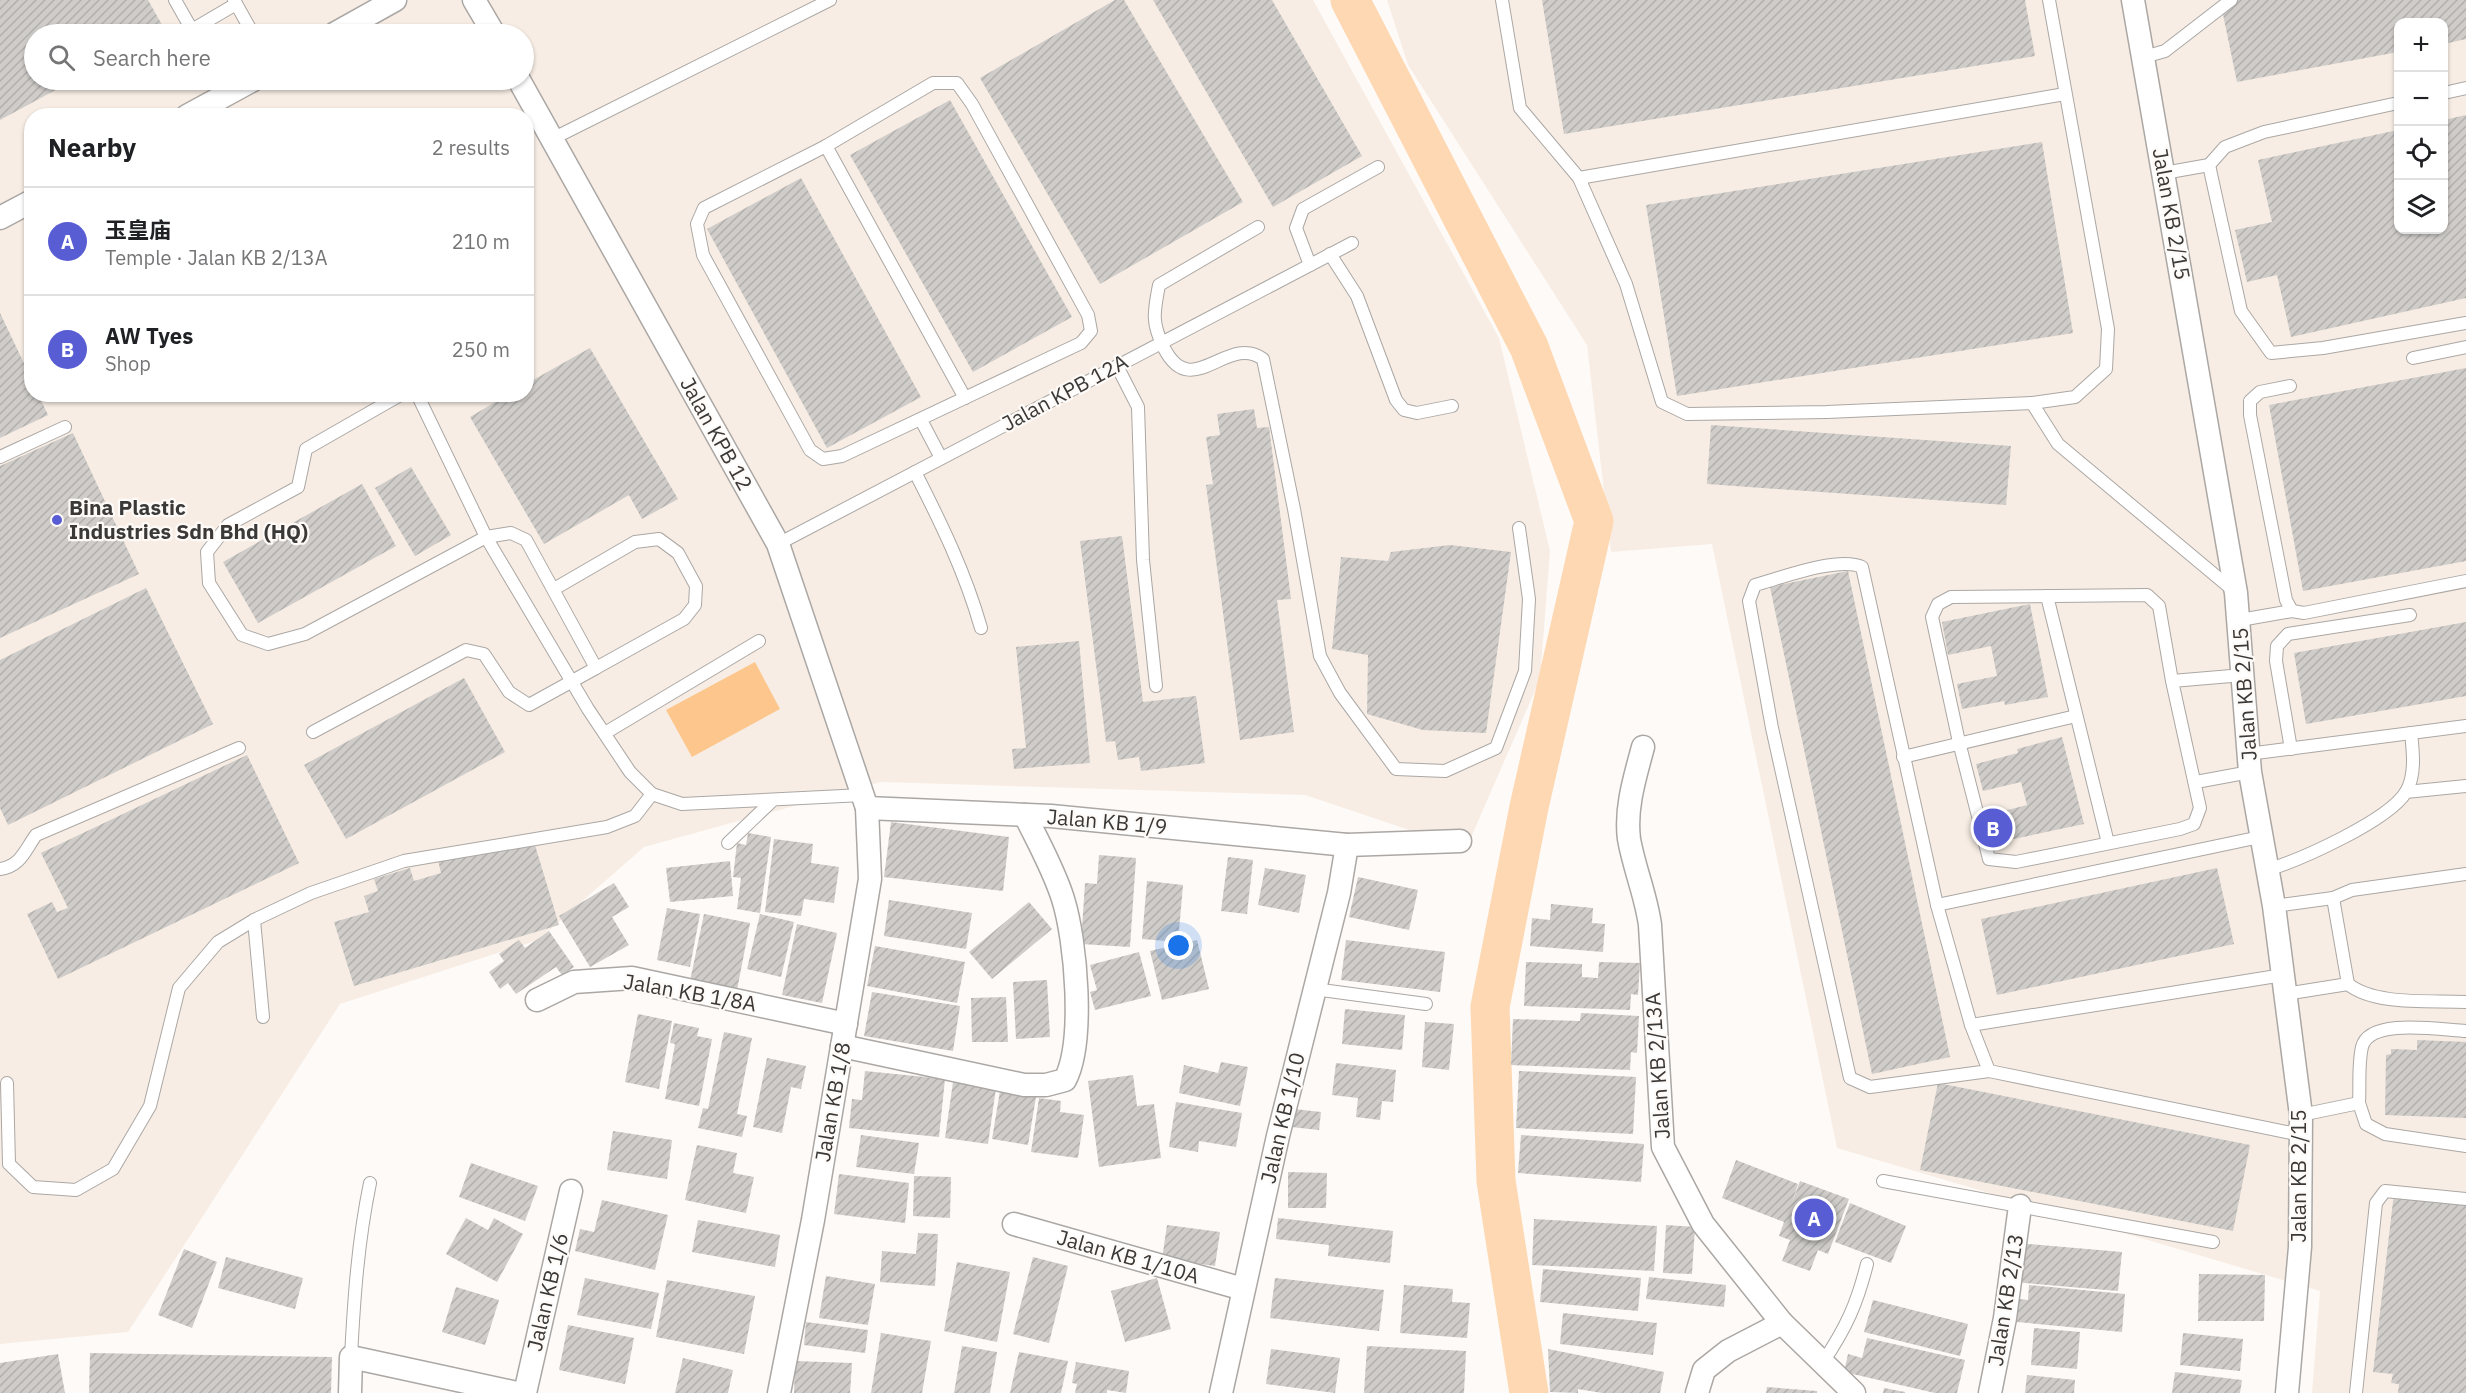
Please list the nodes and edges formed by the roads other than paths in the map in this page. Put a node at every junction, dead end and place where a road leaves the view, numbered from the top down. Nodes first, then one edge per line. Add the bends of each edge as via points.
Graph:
1 (175, 0) edge
2 (395, 0) edge
3 (474, 0) edge
4 (831, 0) edge
5 (1502, 0) edge
6 (2049, 0) edge
7 (2133, 0) edge
8 (2231, 0) edge
9 (235, 2) edge
10 (185, 24) edge
11 (201, 24) edge
12 (247, 24) edge
13 (352, 24) edge
14 (488, 24) edge
15 (2144, 57) junction
16 (2466, 88) edge
17 (235, 90) edge
18 (525, 90) edge
19 (2448, 92) edge
20 (2065, 94) junction
21 (2394, 104) edge
22 (202, 108) edge
23 (552, 139) junction
24 (826, 146) junction
25 (2209, 165) junction
26 (1378, 167) dead end
27 (2164, 173) junction
28 (1579, 178) junction
29 (24, 205) edge
30 (0, 218) edge
31 (1258, 227) dead end
32 (1352, 243) dead end
33 (1330, 254) junction
34 (1310, 265) junction
35 (2466, 322) edge
36 (1161, 343) junction
37 (2466, 347) edge
38 (2413, 358) dead end
39 (1117, 366) junction
40 (2290, 386) dead end
41 (965, 398) junction
42 (388, 402) edge
43 (421, 402) edge
44 (2032, 403) junction
45 (1452, 406) dead end
46 (921, 420) junction
47 (65, 428) dead end
48 (0, 457) edge
49 (941, 458) junction
50 (915, 472) junction
51 (1520, 528) dead end
52 (486, 537) junction
53 (778, 544) junction
54 (2466, 581) edge
55 (554, 589) junction
56 (2236, 593) junction
57 (2047, 596) junction
58 (2292, 611) junction
59 (2410, 615) dead end
60 (2240, 620) junction
61 (981, 628) dead end
62 (759, 640) dead end
63 (596, 668) junction
64 (2243, 675) junction
65 (2172, 681) junction
66 (571, 682) junction
67 (1156, 686) dead end
68 (2076, 716) junction
69 (2466, 726) edge
70 (313, 732) dead end
71 (605, 733) junction
72 (2411, 733) junction
73 (1959, 742) junction
74 (1643, 747) dead end
75 (239, 748) dead end
76 (2291, 749) junction
77 (1903, 757) junction
78 (2249, 763) junction
79 (2196, 782) junction
80 (2466, 786) edge
81 (2406, 792) junction
82 (652, 794) junction
83 (771, 802) junction
84 (865, 802) junction
85 (1025, 815) junction
86 (2260, 837) junction
87 (1460, 841) dead end
88 (728, 843) dead end
89 (2108, 843) junction
90 (1347, 844) junction
91 (0, 869) edge
92 (2267, 870) junction
93 (2466, 874) edge
94 (2333, 898) junction
95 (1937, 905) junction
96 (2274, 906) junction
97 (254, 920) junction
98 (2284, 984) junction
99 (2348, 984) junction
100 (1314, 989) junction
101 (537, 1000) dead end
102 (2466, 1002) edge
103 (1426, 1004) dead end
104 (263, 1017) dead end
105 (846, 1024) junction
106 (1971, 1025) junction
107 (2466, 1031) edge
108 (842, 1046) junction
109 (1989, 1071) junction
110 (7, 1083) dead end
111 (2359, 1104) junction
112 (2301, 1125) junction
113 (2466, 1146) edge
114 (1883, 1181) dead end
115 (370, 1183) dead end
116 (571, 1191) dead end
117 (2466, 1199) edge
118 (2020, 1206) junction
119 (1014, 1224) dead end
120 (2213, 1242) dead end
121 (1867, 1264) dead end
122 (1243, 1289) junction
123 (1782, 1323) junction
124 (351, 1357) junction
125 (1823, 1362) junction
126 (350, 1393) edge
127 (517, 1393) edge
128 (525, 1393) edge
129 (779, 1393) edge
130 (1221, 1393) edge
131 (1697, 1393) edge
132 (1854, 1393) edge
133 (1990, 1393) edge
134 (2288, 1393) edge
135 (2356, 1393) edge

1 - 10 lane
2 - 13 street
3 - 14 street
4 - 23 lane
5 - 28 lane via 1520,108
6 - 20 lane
7 - 15 street, Jalan KB 2/15
8 - 15 lane via 2165,51
9 - 11 lane
9 - 12 lane
15 - 27 street, Jalan KB 2/15
16 - 19 lane
17 - 22 street
18 - 23 street, Jalan KPB 12
20 - 28 lane
20 - 44 lane via 2108,329 2106,369 2075,396
21 - 25 lane via 2264,132 2225,147
23 - 53 street, Jalan KPB 12
24 - 41 lane
24 - 41 lane via 933,83 957,83 1016,179 1088,315 1091,331 1081,343
24 - 46 lane via 704,208 697,224 703,255 810,450 823,459 842,456
25 - 27 lane
25 - 35 lane via 2241,311 2271,353 2323,348
26 - 34 lane via 1303,209 1296,228
27 - 56 street, Jalan KB 2/15
28 - 44 lane via 1626,284 1662,402 1687,414
29 - 30 street
31 - 36 lane via 1159,285 1152,319
32 - 33 lane, Jalan KPB 12A
33 - 34 lane, Jalan KPB 12A
33 - 45 lane via 1357,296 1396,400 1404,410 1417,412
34 - 36 lane, Jalan KPB 12A
36 - 39 lane, Jalan KPB 12A
36 - 51 lane via 1172,363 1184,369 1198,370 1239,352 1253,351 1263,359 1320,656 1340,693 1396,769 1445,771 1496,748 1525,671 1529,599
37 - 38 lane
39 - 49 lane, Jalan KPB 12A
39 - 67 lane via 1138,407 1143,560
40 - 58 lane via 2260,392 2250,400 2250,415 2286,600
41 - 46 lane
42 - 52 lane via 306,449 297,487 228,525 207,552 209,583 242,635 268,644 305,634
43 - 52 lane
44 - 56 lane via 2058,444
46 - 49 lane
47 - 48 lane
49 - 50 lane, Jalan KPB 12A
50 - 53 lane, Jalan KPB 12A
50 - 61 lane via 967,581
52 - 55 lane via 511,533 526,540
52 - 66 lane
53 - 84 street, Jalan KPB 12
54 - 58 lane via 2304,613
55 - 63 lane
55 - 63 lane via 635,542 659,538 678,553 696,586 695,605 684,620
56 - 60 street, Jalan KB 2/15
57 - 65 lane via 2147,595 2160,606
57 - 68 lane
57 - 73 lane via 1951,597 1938,604 1932,617
58 - 60 lane
59 - 76 lane via 2288,634 2277,646 2276,661
60 - 64 street, Jalan KB 2/15
62 - 71 lane
63 - 66 lane
64 - 65 lane
64 - 78 street, Jalan KB 2/15
65 - 79 lane
66 - 70 lane via 529,705 509,692 484,654 466,650
66 - 71 lane
68 - 73 lane
68 - 89 lane
69 - 72 lane
71 - 82 lane via 630,772
72 - 76 lane
72 - 81 lane via 2414,764
73 - 77 lane
73 - 89 lane via 1989,859 2016,862
74 - 123 street, Jalan KB 2/13A via 1629,800 1629,839 1647,900 1650,925 1663,1147 1703,1224
75 - 91 lane via 36,835 21,860
76 - 78 lane
77 - 95 lane
77 - 109 lane via 1862,567 1838,564 1755,585 1749,601 1772,728 1850,1078 1870,1088
78 - 79 lane
78 - 86 street, Jalan KB 2/15
79 - 89 lane via 2200,808 2194,824
80 - 81 lane
81 - 92 lane via 2379,817 2292,863
82 - 83 lane, Jalan KB 1/9 via 682,804
82 - 97 lane via 636,816 607,827 404,861 311,893
83 - 84 lane, Jalan KB 1/9
83 - 88 lane
84 - 85 street, Jalan KB 1/9
84 - 105 street, Jalan KB 1/8 via 870,879
85 - 90 street, Jalan KB 1/9
85 - 108 street via 1063,897 1071,934 1075,1042 1072,1066 1065,1080 1046,1085 1024,1084
86 - 92 street, Jalan KB 2/15
86 - 95 lane
87 - 90 street, Jalan KB 1/9
90 - 100 street, Jalan KB 1/10 via 1339,893
92 - 96 street, Jalan KB 2/15
93 - 94 lane via 2352,890
94 - 96 lane
94 - 99 lane
95 - 106 lane
96 - 98 street, Jalan KB 2/15
97 - 104 lane
97 - 110 lane via 218,942 178,988 150,1106 113,1169 76,1190 33,1187 9,1164
98 - 99 lane
98 - 106 lane
98 - 112 street, Jalan KB 2/15
99 - 102 lane via 2360,994 2379,998
100 - 103 lane
100 - 122 street, Jalan KB 1/10
101 - 105 street, Jalan KB 1/8A via 574,982 632,978
105 - 108 street, Jalan KB 1/8
106 - 109 lane
107 - 111 lane via 2385,1028 2368,1035 2362,1046
108 - 129 street, Jalan KB 1/8
109 - 112 lane
111 - 112 lane
111 - 113 lane via 2366,1124 2385,1134
112 - 134 street, Jalan KB 2/15 via 2300,1247
114 - 118 lane
115 - 124 lane via 360,1231
116 - 128 street, Jalan KB 1/6
117 - 135 lane via 2385,1191 2376,1203
118 - 120 lane
118 - 133 street, Jalan KB 2/13
119 - 122 street, Jalan KB 1/10A
121 - 125 lane via 1844,1331
122 - 130 street, Jalan KB 1/10
123 - 125 street, Jalan KB 2/13A
123 - 131 street via 1728,1351 1704,1370
124 - 126 street
124 - 127 street
125 - 132 street, Jalan KB 2/13A

